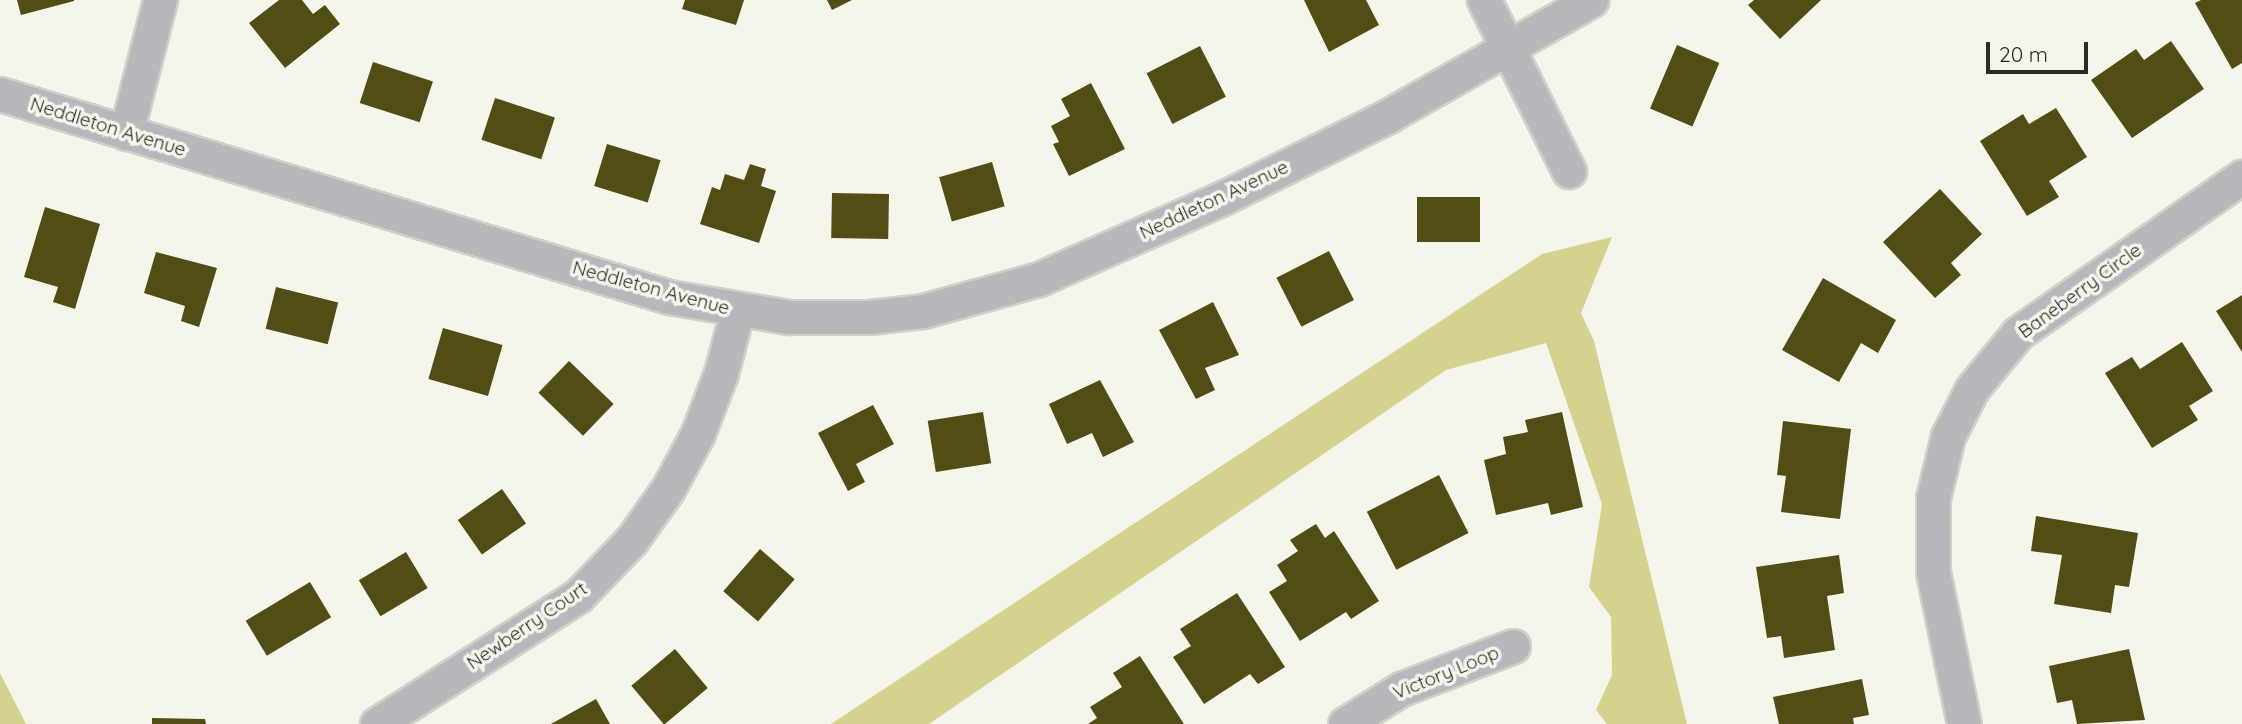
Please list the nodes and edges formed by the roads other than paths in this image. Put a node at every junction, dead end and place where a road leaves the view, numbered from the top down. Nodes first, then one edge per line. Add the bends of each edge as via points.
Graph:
1 (160, 0) edge
2 (1484, 0) edge
3 (1591, 0) edge
4 (1510, 49) junction
5 (0, 93) edge
6 (126, 133) junction
7 (1569, 171) dead end
8 (2242, 177) edge
9 (737, 312) junction
10 (1513, 646) dead end
11 (376, 724) edge
12 (1345, 724) edge
13 (1964, 724) edge

1 - 6 street
2 - 4 street
3 - 4 street, Neddleton Avenue
4 - 7 street
4 - 9 street, Neddleton Avenue via 1223,198 1039,279 962,302 869,317
5 - 6 street, Neddleton Avenue
6 - 9 street, Neddleton Avenue via 669,297
8 - 13 street, Baneberry Circle via 2018,333 1972,389 1948,436 1933,498 1933,572
9 - 11 street, Newberry Court via 722,373 698,433 668,489 631,541 578,596
10 - 12 street, Victory Loop via 1401,689

